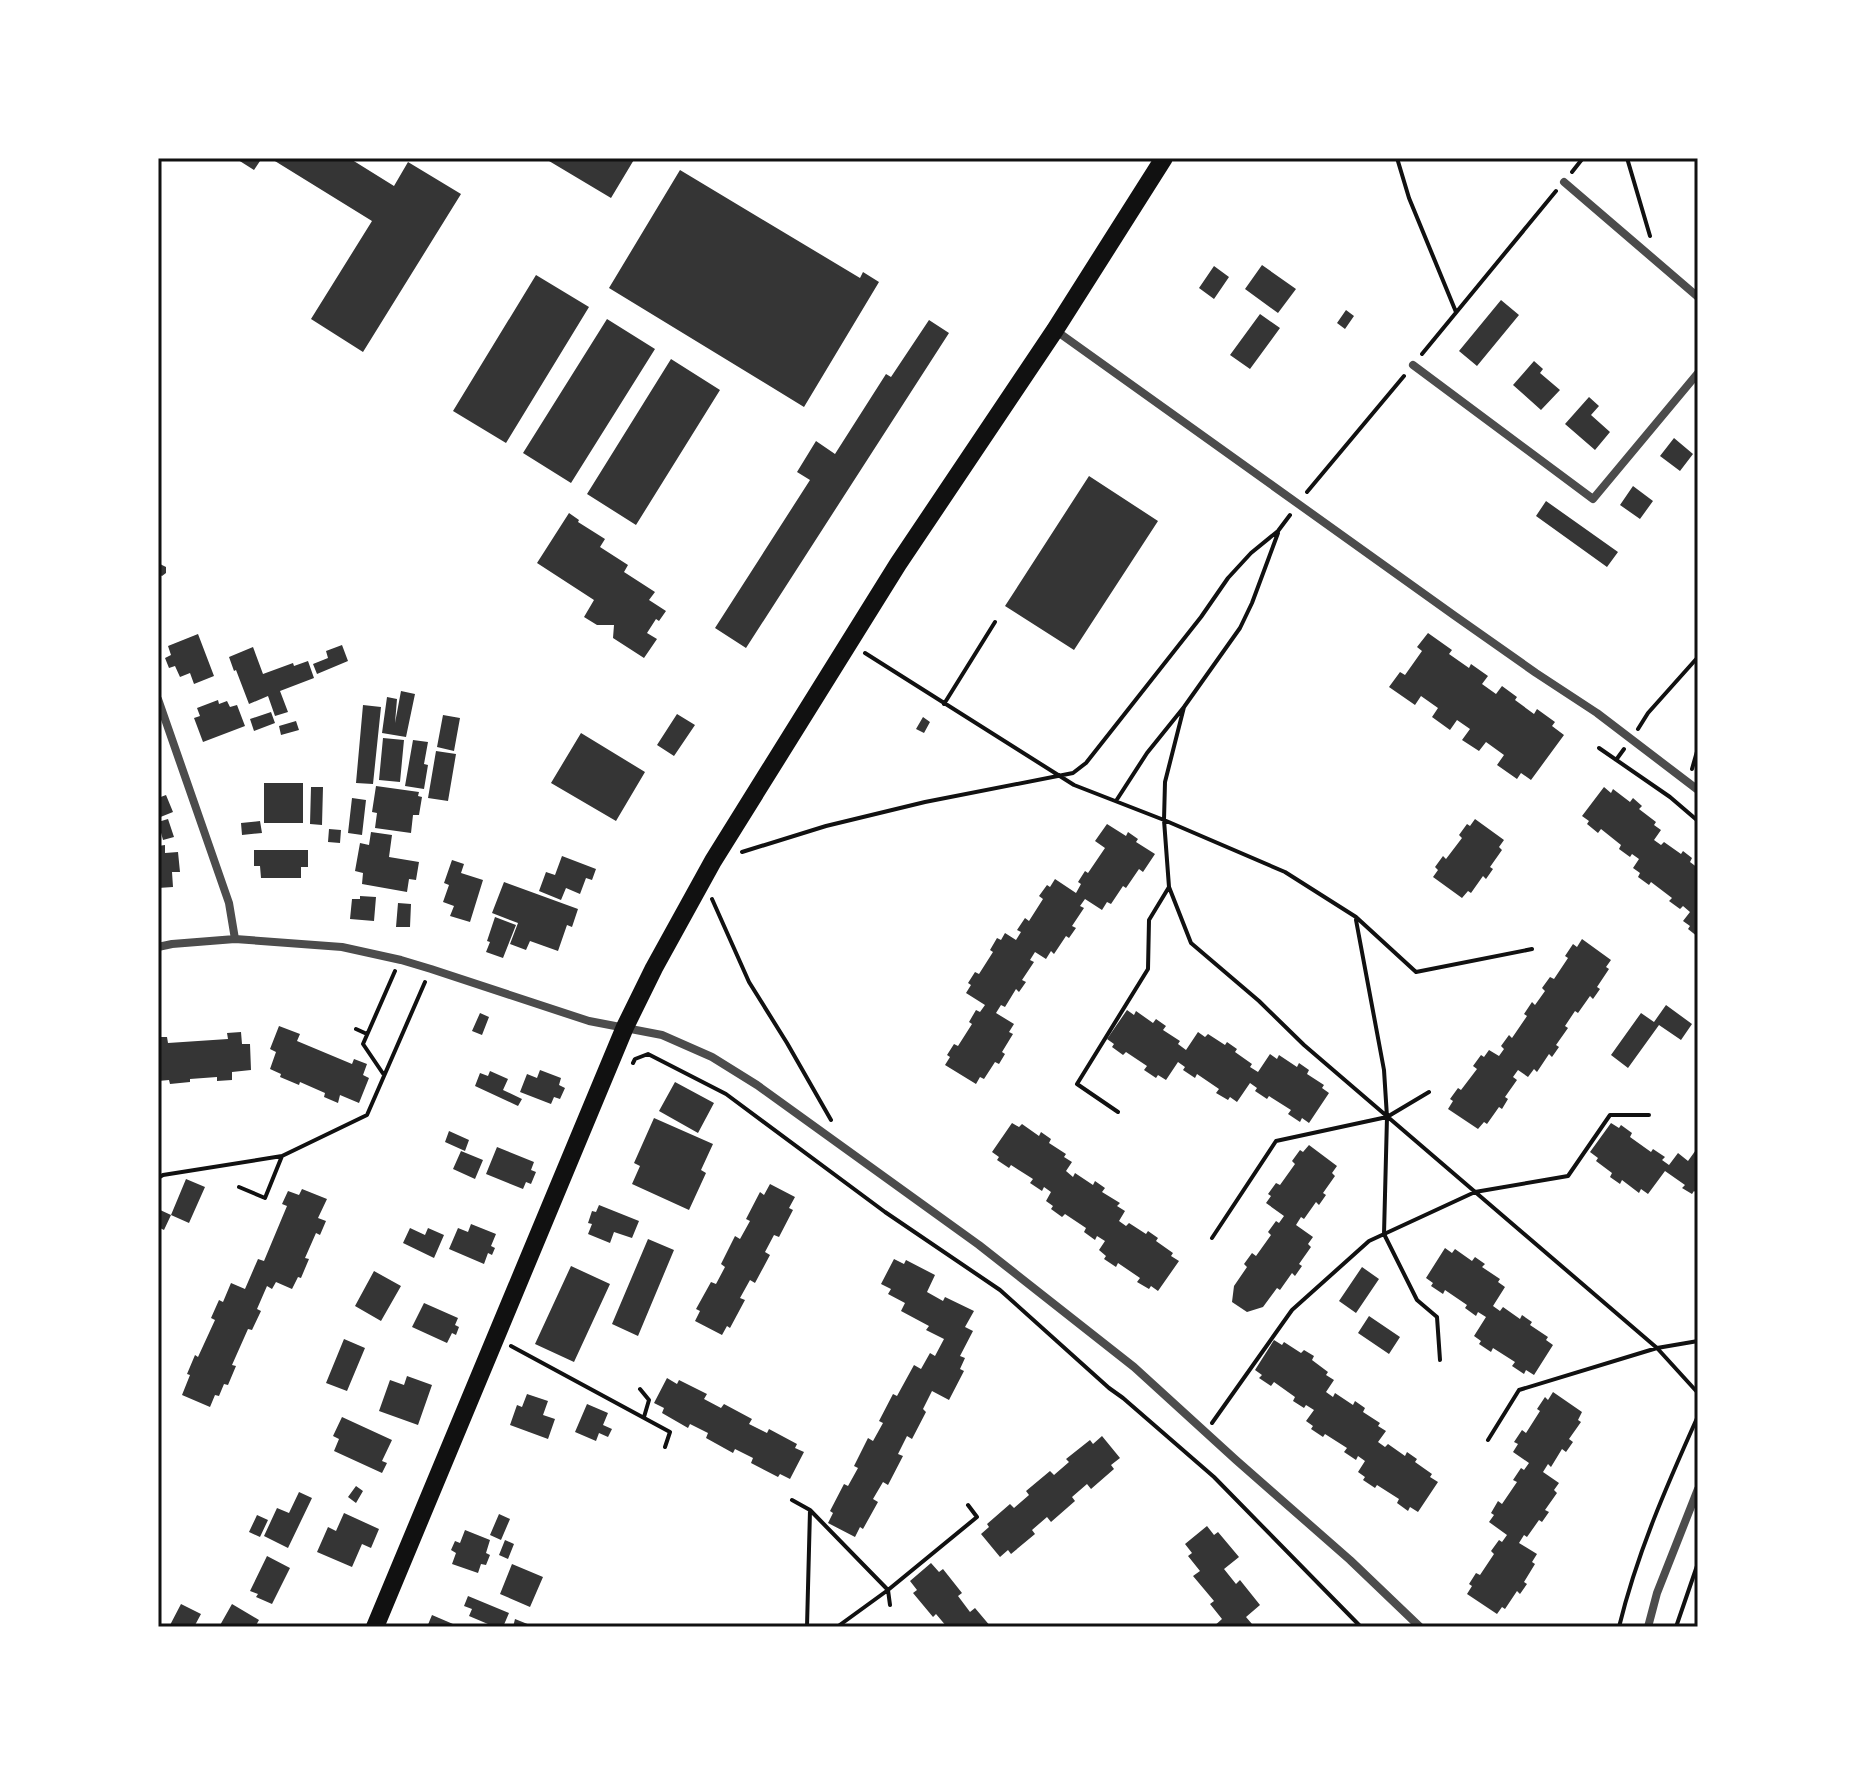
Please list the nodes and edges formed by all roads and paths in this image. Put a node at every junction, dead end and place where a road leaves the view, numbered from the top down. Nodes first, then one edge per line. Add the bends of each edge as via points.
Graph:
1 (1164, 158) edge
2 (1397, 158) edge
3 (1583, 158) edge
4 (1627, 158) edge
5 (1564, 182) junction
6 (1657, 262) junction
7 (1698, 297) edge
8 (1456, 312) junction
9 (1055, 330) junction
10 (1413, 365) junction
11 (1698, 373) edge
12 (1298, 504) junction
13 (1278, 531) junction
14 (995, 622) dead end
15 (851, 640) junction
16 (1698, 657) edge
17 (158, 699) edge
18 (944, 704) junction
19 (1184, 707) junction
20 (1631, 739) junction
21 (1599, 748) dead end
22 (1698, 748) edge
23 (1616, 760) junction
24 (1061, 777) junction
25 (1688, 782) junction
26 (1698, 790) edge
27 (1116, 802) junction
28 (1164, 820) junction
29 (1698, 821) edge
30 (713, 861) junction
31 (703, 879) junction
32 (1169, 887) junction
33 (1356, 917) junction
34 (235, 939) junction
35 (158, 947) edge
36 (1532, 949) dead end
37 (401, 960) junction
38 (431, 969) junction
39 (625, 1027) junction
40 (356, 1029) dead end
41 (367, 1034) junction
42 (610, 1065) junction
43 (384, 1075) junction
44 (1429, 1092) dead end
45 (1118, 1112) dead end
46 (1649, 1115) dead end
47 (1387, 1117) junction
48 (849, 1151) junction
49 (282, 1156) junction
50 (158, 1178) edge
51 (239, 1187) dead end
52 (1475, 1192) junction
53 (1384, 1234) junction
54 (1212, 1238) dead end
55 (495, 1338) junction
56 (1698, 1341) edge
57 (1657, 1348) junction
58 (1440, 1360) dead end
59 (640, 1389) dead end
60 (1698, 1393) edge
61 (1698, 1416) edge
62 (644, 1417) junction
63 (1206, 1432) junction
64 (1488, 1440) dead end
65 (665, 1447) dead end
66 (1698, 1489) edge
67 (792, 1500) dead end
68 (968, 1505) dead end
69 (810, 1510) junction
70 (1698, 1563) edge
71 (888, 1590) junction
72 (890, 1605) dead end
73 (375, 1627) edge
74 (807, 1627) edge
75 (837, 1627) edge
76 (1361, 1627) edge
77 (1420, 1627) edge
78 (1619, 1627) edge
79 (1648, 1627) edge
80 (1676, 1627) edge

1 - 9 main road
2 - 8 path
3 - 5 path
4 - 6 path
5 - 6 street
5 - 8 path
6 - 7 street
8 - 10 path
9 - 12 street
9 - 15 main road
10 - 11 street via 1593,499
10 - 12 path
12 - 13 path
12 - 20 street
13 - 19 path via 1240,628
13 - 24 path via 1228,578 1086,763
14 - 18 path
15 - 18 path
15 - 30 main road
16 - 20 path
17 - 34 street via 229,903
18 - 24 path
19 - 27 path
19 - 28 path via 1165,782
20 - 23 path
20 - 25 street
21 - 23 path
22 - 25 path
23 - 29 path
24 - 27 path
24 - 30 path via 925,802
25 - 26 street
27 - 28 path
28 - 32 path
28 - 33 path via 1285,872
30 - 31 main road
31 - 39 main road
31 - 48 path via 749,982
32 - 45 path via 1149,920 1148,969 1077,1084
32 - 47 path via 1191,943
33 - 36 path via 1416,972
33 - 47 path via 1384,1070
34 - 35 street
34 - 37 street via 342,947
37 - 38 street
37 - 41 path
38 - 39 street via 589,1021
38 - 43 path
39 - 42 main road
39 - 48 street via 662,1035 712,1057
40 - 41 path
41 - 43 path via 363,1044
42 - 55 main road
42 - 76 path via 626,1073 635,1059 648,1054 726,1094 1000,1290 1214,1477
43 - 49 path via 367,1115
44 - 47 path
46 - 52 path via 1610,1115 1568,1176
47 - 52 path
47 - 53 path
47 - 54 path via 1276,1141
48 - 63 street via 1134,1367
49 - 50 path
49 - 51 path via 265,1198
52 - 53 path
52 - 57 path
53 - 58 path via 1417,1300 1437,1317
53 - 63 path via 1369,1241 1292,1310
55 - 62 path
55 - 73 main road
56 - 57 path
57 - 60 path
57 - 64 path via 1519,1390
59 - 62 path via 649,1400
61 - 78 path via 1661,1499
62 - 65 path via 670,1432
63 - 77 street
66 - 79 street
67 - 69 path
68 - 71 path via 977,1517
69 - 71 path
69 - 74 path
70 - 80 path
71 - 72 path
71 - 75 path

